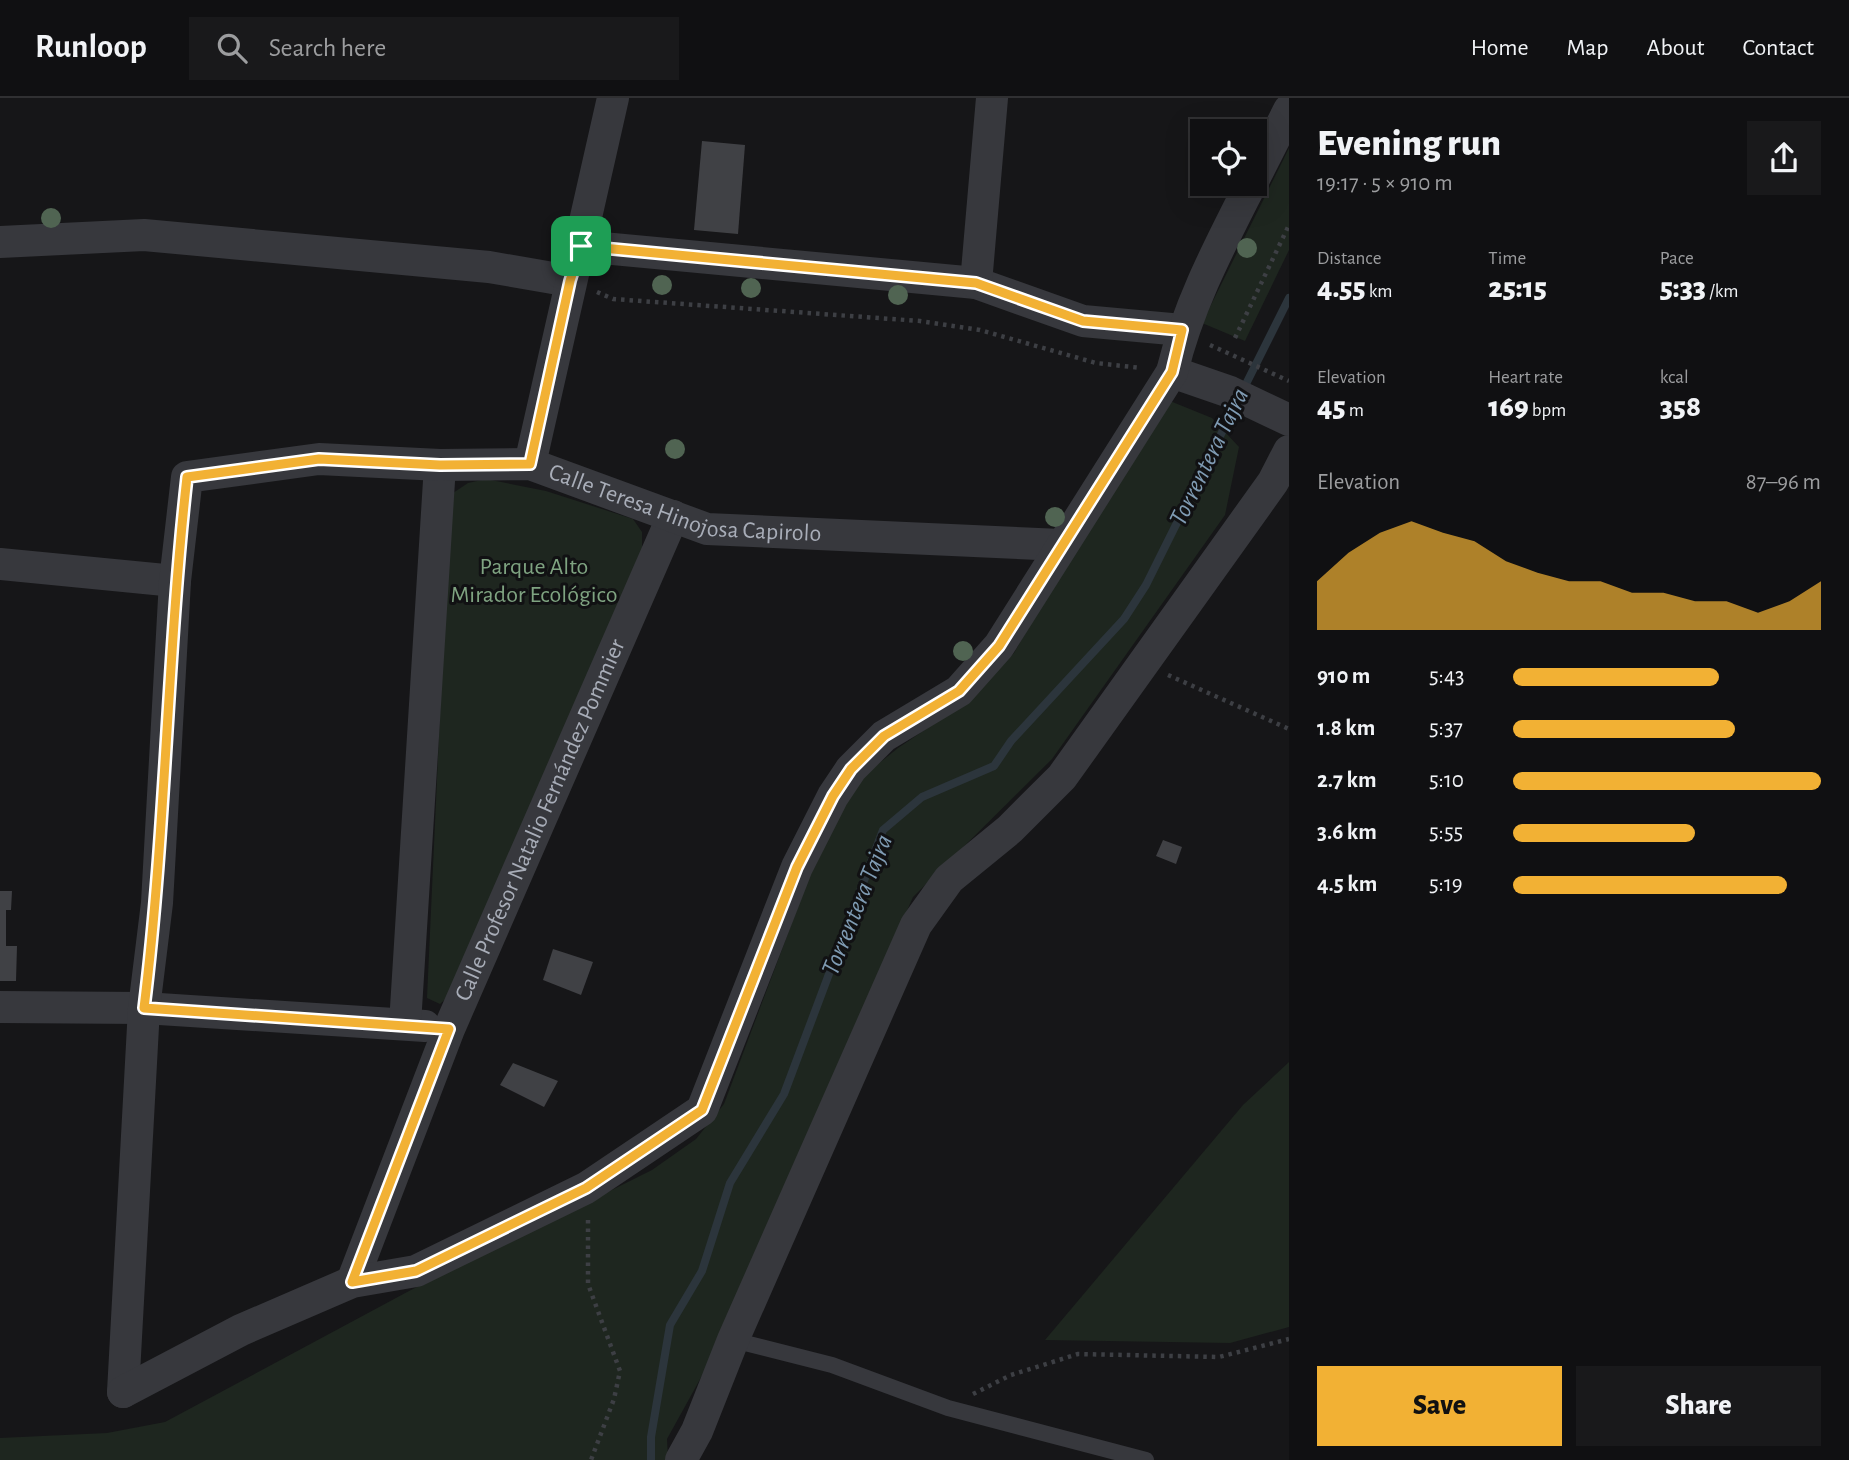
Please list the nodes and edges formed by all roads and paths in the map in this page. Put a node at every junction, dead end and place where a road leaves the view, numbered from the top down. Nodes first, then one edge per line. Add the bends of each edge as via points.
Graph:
1 (613, 98) edge
2 (992, 98) edge
3 (1289, 110) edge
4 (1267, 153) edge
5 (1245, 196) edge
6 (1289, 225) edge
7 (0, 242) edge
8 (581, 246) junction
9 (570, 281) junction
10 (976, 283) junction
11 (1182, 330) junction
12 (1235, 338) dead end
13 (1215, 348) dead end
14 (1172, 372) junction
15 (1289, 380) edge
16 (1289, 420) edge
17 (1289, 451) edge
18 (530, 464) junction
19 (440, 465) junction
20 (1281, 485) edge
21 (673, 516) junction
22 (1060, 545) junction
23 (0, 564) edge
24 (175, 581) junction
25 (1142, 663) junction
26 (1289, 729) edge
27 (0, 1007) edge
28 (144, 1008) junction
29 (405, 1024) junction
30 (449, 1029) junction
31 (586, 1188) junction
32 (352, 1282) junction
33 (1289, 1339) edge
34 (733, 1340) junction
35 (948, 1408) junction
36 (591, 1460) edge
37 (681, 1460) edge
38 (1146, 1460) edge

1 - 8 street
2 - 10 street
3 - 4 street
5 - 11 street
6 - 12 path
7 - 9 street via 145,235 489,267
8 - 9 street
8 - 10 street
9 - 14 path via 613,299 980,330 1096,363
9 - 18 street
10 - 11 street via 1083,321
11 - 14 street
13 - 15 path
14 - 16 street
14 - 22 street
17 - 20 street
18 - 19 street, Calle Teresa Hinojosa Capirolo
18 - 21 street, Calle Teresa Hinojosa Capirolo
19 - 24 street, Calle Teresa Hinojosa Capirolo via 319,459 187,477
19 - 29 street
20 - 25 street
21 - 22 street, Calle Teresa Hinojosa Capirolo via 707,529
21 - 30 street, Calle Profesor Natalio Fernández Pommier
22 - 31 street via 999,646 959,691 884,736 851,769 833,796 797,867 702,1110
23 - 24 street
24 - 28 street via 157,903
25 - 26 path
25 - 34 street via 1062,777 1010,830 949,879 916,925
27 - 28 street
28 - 29 street
28 - 32 street via 123,1392 241,1330
29 - 30 street
30 - 32 street, Calle Profesor Natalio Fernández Pommier
31 - 32 street via 416,1271
31 - 36 path via 588,1284 620,1371
33 - 35 path via 1219,1357 1078,1354 1011,1375
34 - 35 lane via 832,1365
34 - 37 street
35 - 38 lane

